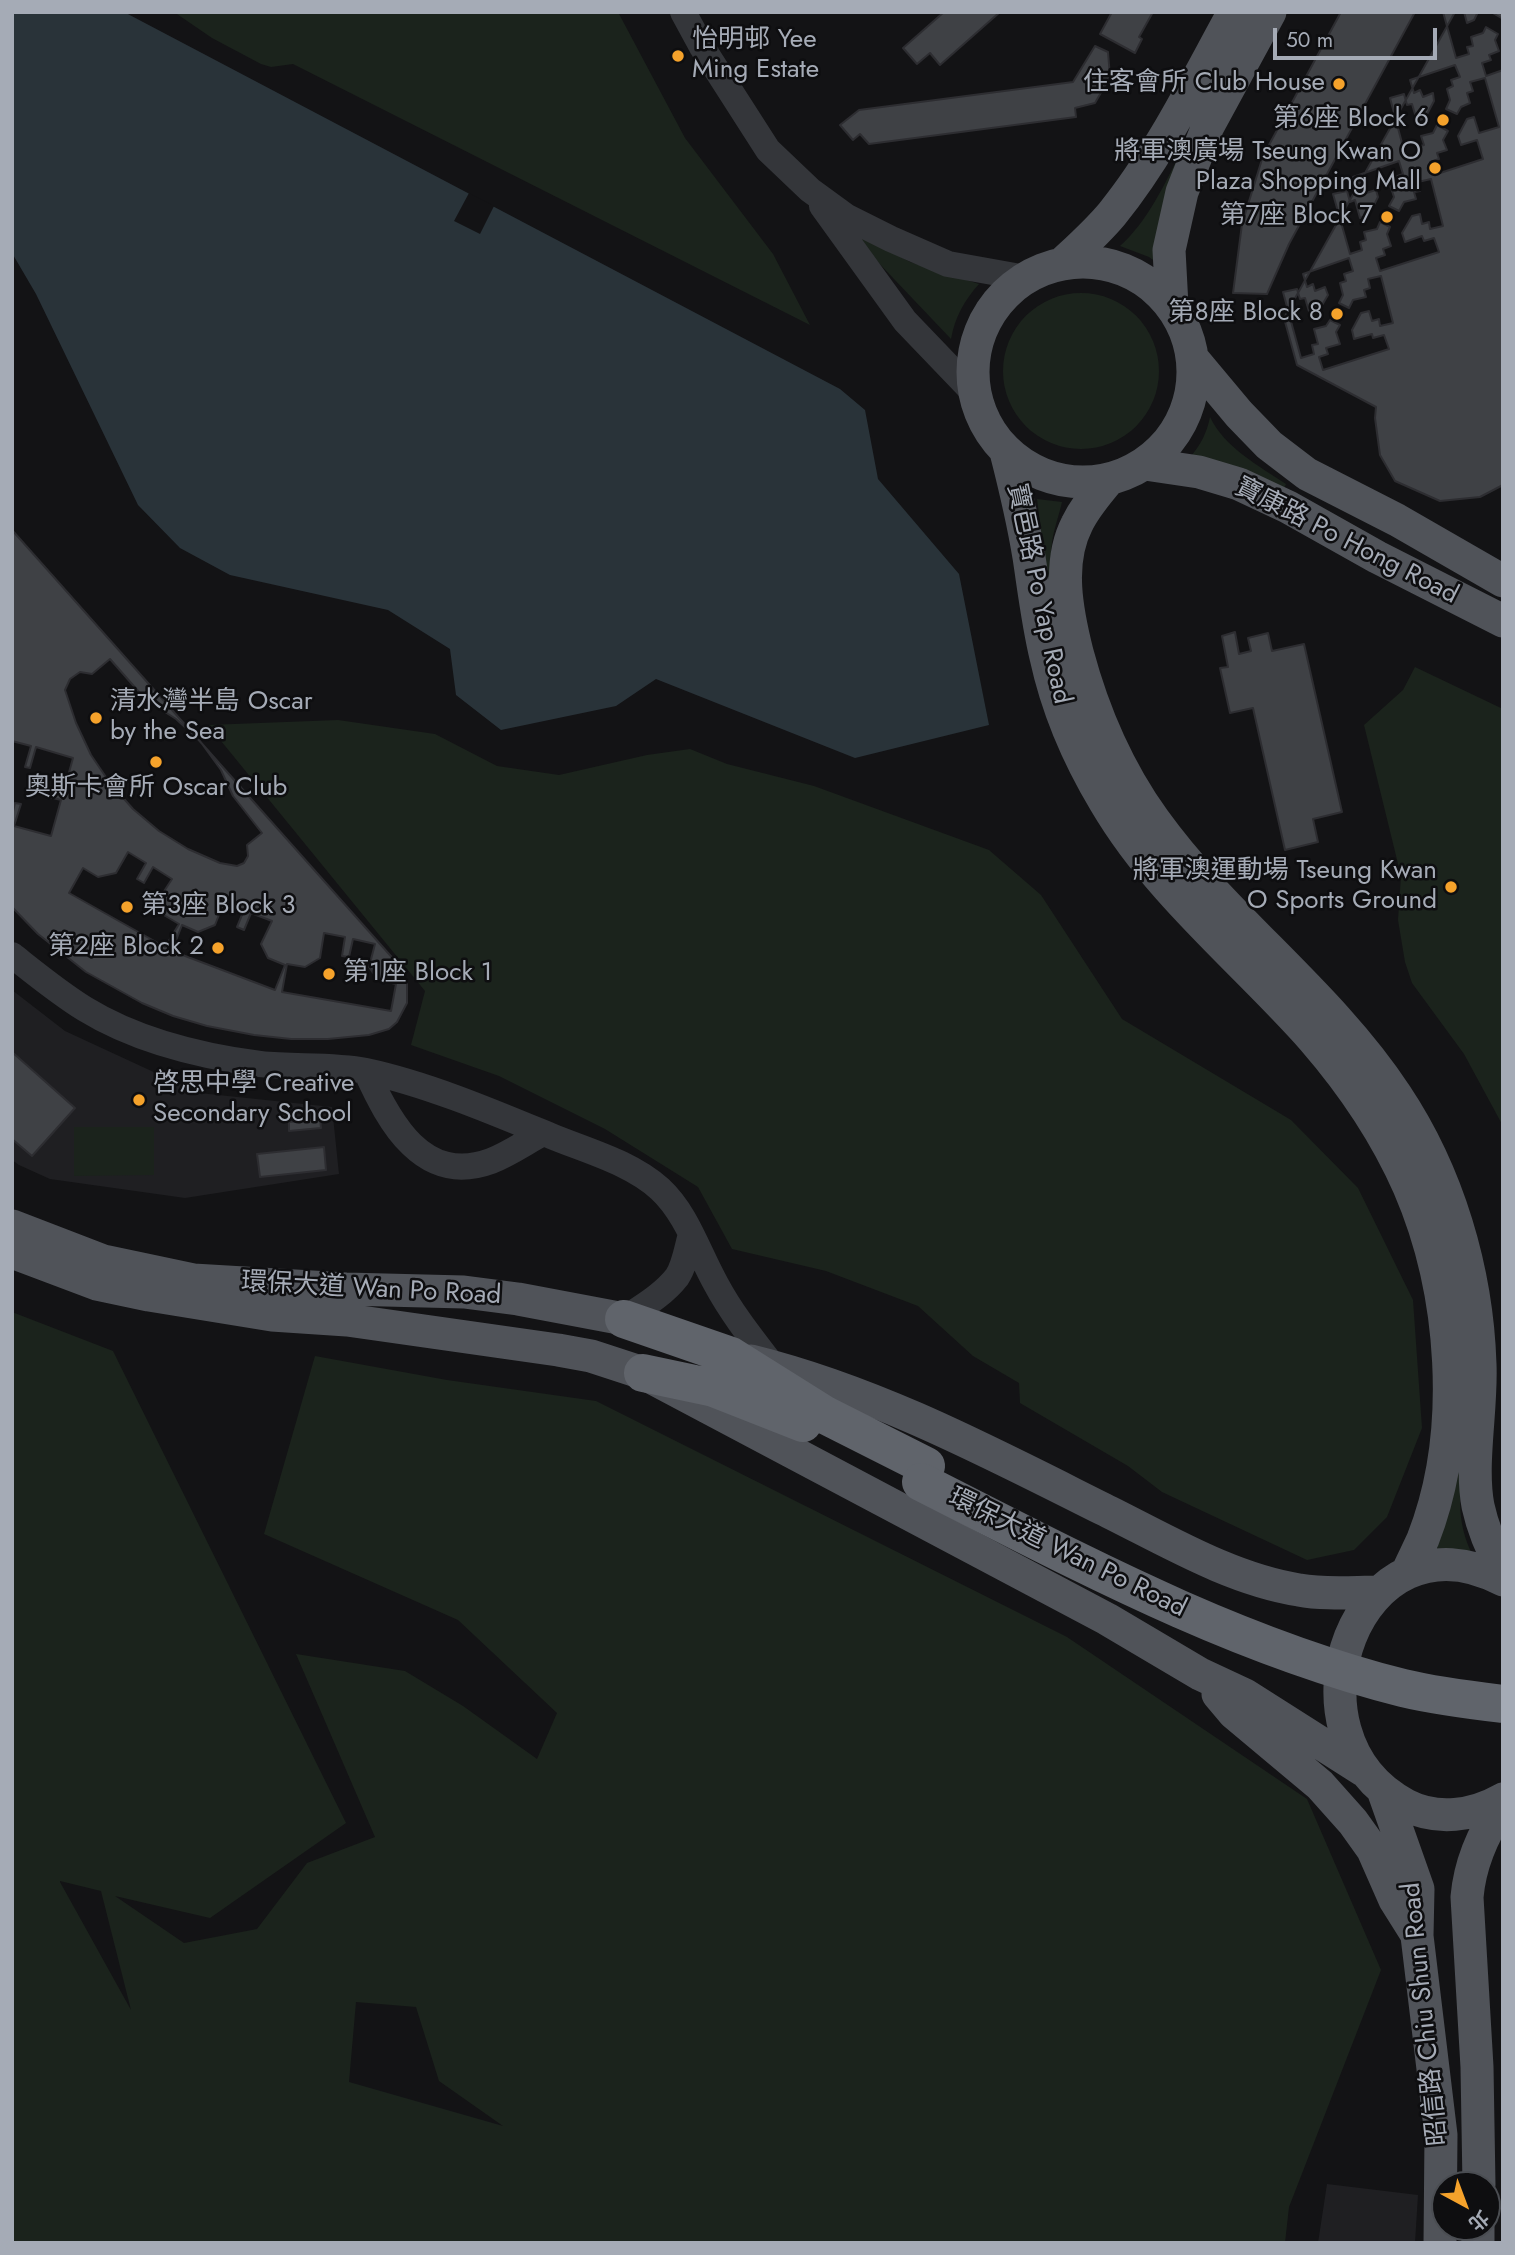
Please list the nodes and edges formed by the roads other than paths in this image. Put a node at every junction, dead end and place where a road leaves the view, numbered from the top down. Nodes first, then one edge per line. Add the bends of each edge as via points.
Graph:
1 (683, 12) edge
2 (1234, 12) edge
3 (1270, 12) edge
4 (810, 190) junction
5 (1062, 264) junction
6 (1026, 278) junction
7 (1172, 306) junction
8 (1193, 359) junction
9 (975, 394) junction
10 (1006, 452) junction
11 (1145, 464) junction
12 (1110, 479) junction
13 (1503, 580) edge
14 (1503, 621) edge
15 (12, 956) edge
16 (366, 1071) junction
17 (543, 1133) junction
18 (12, 1226) edge
19 (691, 1234) junction
20 (12, 1252) edge
21 (624, 1318) junction
22 (731, 1356) junction
23 (773, 1366) junction
24 (643, 1373) junction
25 (923, 1474) junction
26 (1503, 1570) edge
27 (1407, 1573) junction
28 (1503, 1580) edge
29 (1379, 1592) junction
30 (1200, 1674) junction
31 (1503, 1691) edge
32 (1503, 1704) edge
33 (1373, 1780) junction
34 (1503, 1802) edge
35 (1417, 1936) junction
36 (1479, 2171) edge
37 (1440, 2243) edge

1 - 4 street via 768,150
2 - 5 main road, 寶邑路 Po Yap Road via 1135,183 1111,215
3 - 7 main road, 寶邑路 Po Yap Road via 1208,126 1182,192 1169,250
4 - 6 street via 847,217 948,264
4 - 9 street via 905,321
5 - 6 main road, 寶邑路 Po Yap Road
5 - 7 main road, 寶邑路 Po Yap Road via 1100,263 1121,268 1158,290
6 - 9 main road, 寶邑路 Po Yap Road via 1000,299 981,330 973,360
7 - 8 main road, 寶邑路 Po Yap Road
8 - 11 main road, 寶邑路 Po Yap Road via 1192,389 1184,418 1168,443
8 - 13 main road, 寶康路 Po Hong Road via 1239,414 1307,474
9 - 10 main road, 寶邑路 Po Yap Road via 981,415
10 - 12 main road, 寶邑路 Po Yap Road via 1054,479 1082,483
10 - 27 main road, 寶邑路 Po Yap Road via 1020,505 1046,658 1064,718 1091,777 1156,874 1311,1037 1354,1090 1397,1162 1416,1206 1440,1289 1449,1398 1437,1492
11 - 12 main road, 寶邑路 Po Yap Road
11 - 14 main road, 寶康路 Po Hong Road via 1239,484
12 - 26 main road, 寶邑路 Po Yap Road via 1075,528 1066,568 1072,631 1093,704 1119,762 1154,820 1217,895 1355,1039 1404,1107 1427,1151 1459,1233 1475,1304 1481,1386 1476,1490 1482,1522
15 - 16 street via 63,995 113,1024 157,1041 264,1064
16 - 17 street
16 - 17 street via 383,1109 402,1136 446,1165 491,1161
17 - 19 street via 650,1180 673,1203
18 - 21 main road, 環保大道 Wan Po Road via 103,1261 193,1280 464,1292
19 - 21 street via 678,1276
19 - 23 street via 727,1304
20 - 24 main road, 環保大道 Wan Po Road via 97,1284 149,1295 558,1350
21 - 22 highway, 環保大道 Wan Po Road
22 - 23 main road, 環保大道 Wan Po Road
22 - 25 highway, 環保大道 Wan Po Road
23 - 29 main road, 環保大道 Wan Po Road via 940,1428 1242,1575 1301,1591
24 - 25 highway, 環保大道 Wan Po Road via 714,1388
24 - 30 main road, 環保大道 Wan Po Road via 1095,1613
25 - 31 highway, 環保大道 Wan Po Road via 1255,1626 1330,1654 1394,1671
25 - 32 highway, 環保大道 Wan Po Road, bridge via 1128,1587 1246,1638 1406,1689
27 - 28 main road via 1454,1563
27 - 29 main road, 昭信路 Chiu Shun Road
29 - 33 main road, 昭信路 Chiu Shun Road via 1350,1638 1340,1679 1342,1716 1353,1752
30 - 33 main road, 環保大道 Wan Po Road via 1245,1695
30 - 35 main road via 1234,1713 1298,1766 1353,1822 1373,1850
33 - 34 main road, 環保大道 Wan Po Road via 1413,1809 1441,1815 1473,1812
33 - 35 main road, 昭信路 Chiu Shun Road via 1418,1889
34 - 36 main road, 昭信路 Chiu Shun Road via 1477,1851 1468,1880
35 - 37 main road, 昭信路 Chiu Shun Road via 1441,2134

